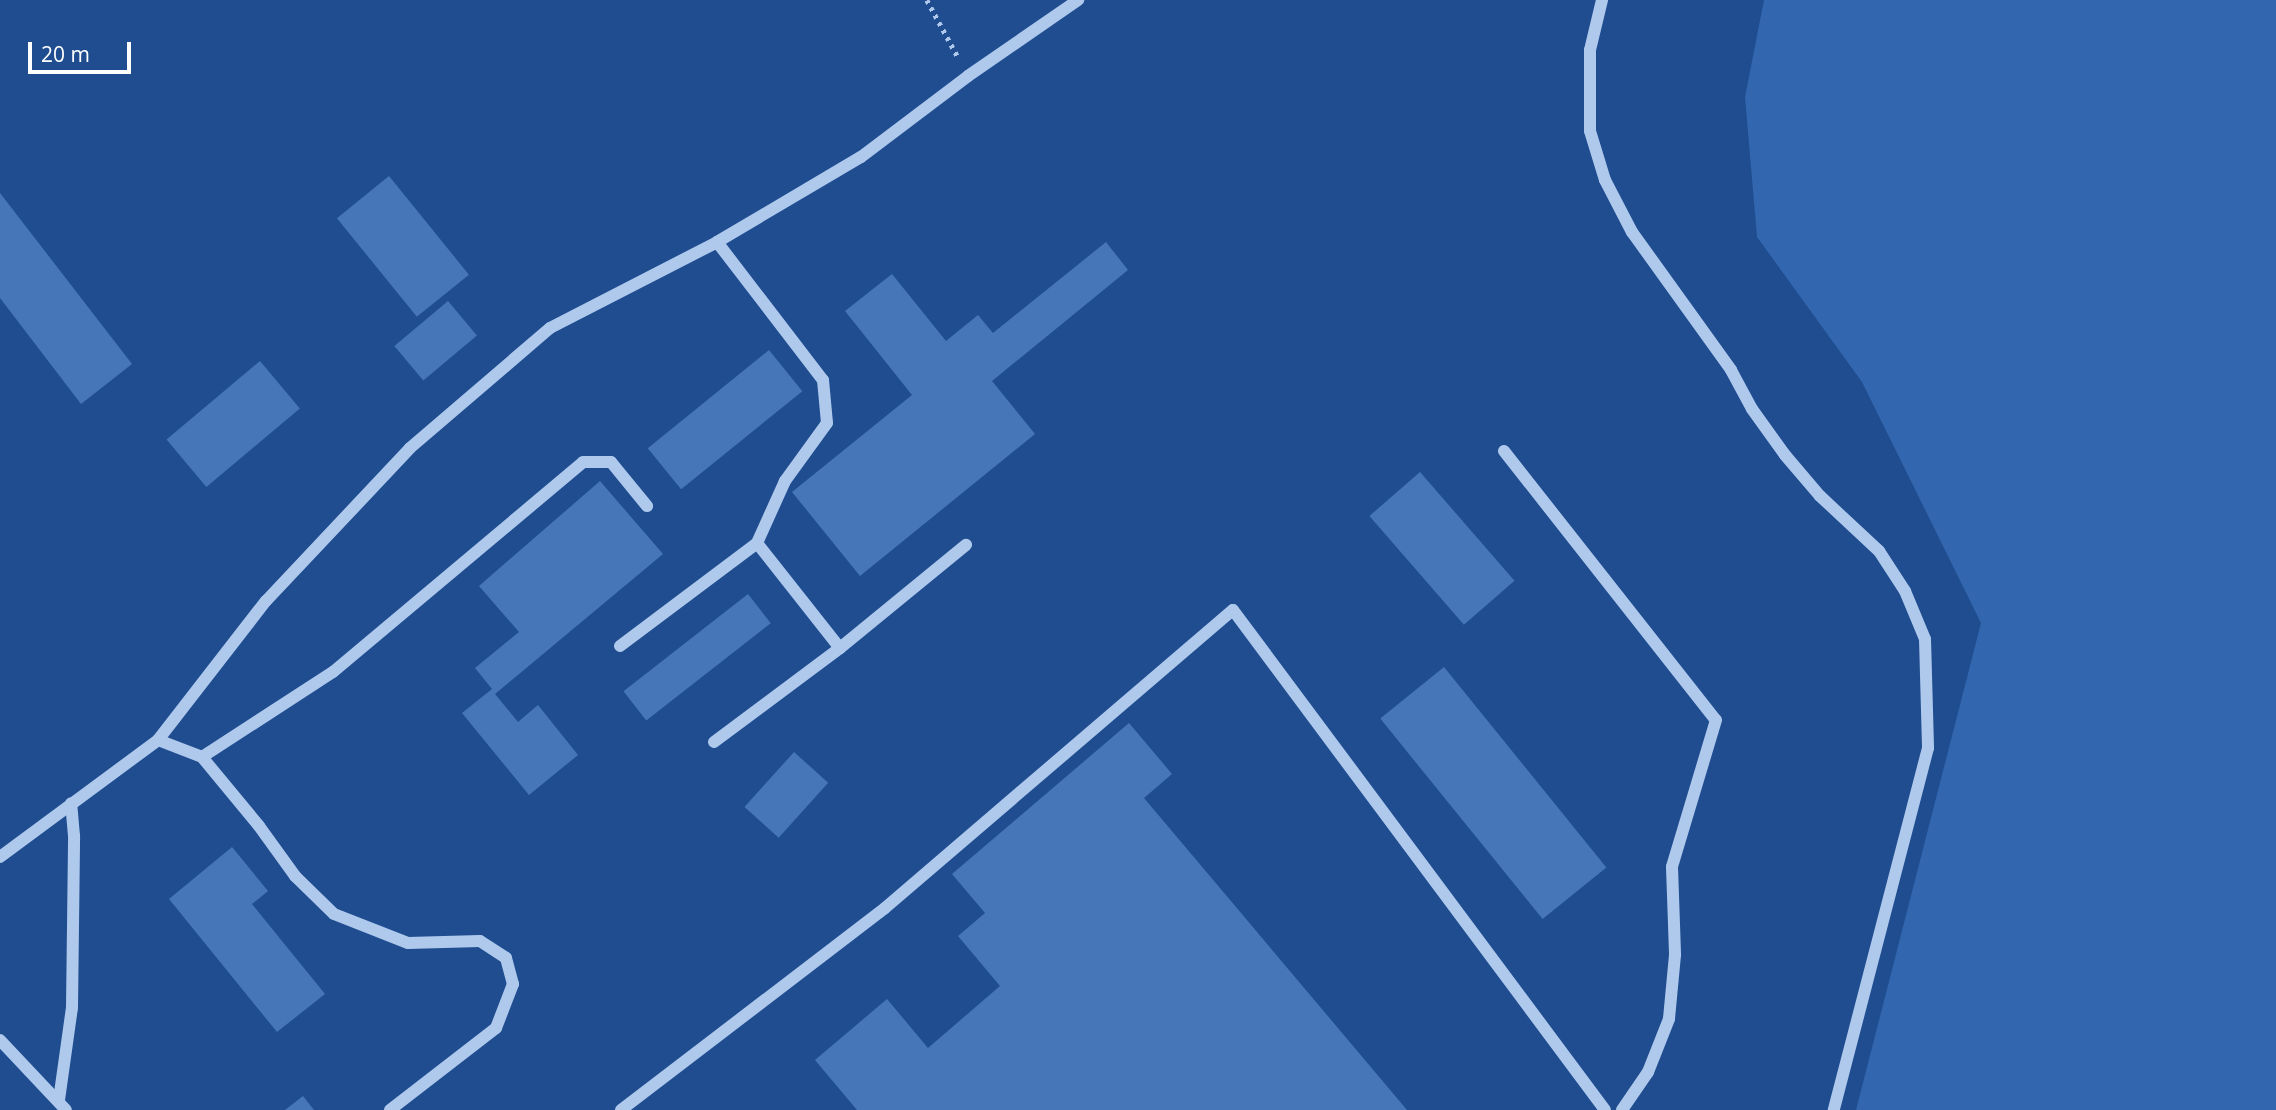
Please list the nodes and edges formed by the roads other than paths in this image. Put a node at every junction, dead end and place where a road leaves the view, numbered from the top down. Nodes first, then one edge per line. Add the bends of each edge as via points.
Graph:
1 (1078, 0) edge
2 (1602, 0) edge
3 (717, 242) junction
4 (1504, 451) dead end
5 (647, 506) dead end
6 (757, 543) junction
7 (966, 545) dead end
8 (620, 646) dead end
9 (840, 648) junction
10 (158, 740) junction
11 (714, 742) dead end
12 (202, 757) junction
13 (71, 803) junction
14 (0, 857) edge
15 (0, 1040) edge
16 (62, 1105) edge
17 (390, 1110) edge
18 (621, 1110) edge
19 (1605, 1110) edge
20 (1622, 1110) edge
21 (1834, 1110) edge

1 - 3 street via 861,157
2 - 21 street via 1590,50 1590,131 1632,232 1731,370 1785,456 1879,551 1905,591 1925,639 1928,748
3 - 6 street via 824,380 827,422 785,481
3 - 10 street via 550,328 410,448 266,601
4 - 20 street via 1716,720 1672,867 1675,955 1669,1019 1648,1072
5 - 12 street via 611,461 583,462 333,672
6 - 8 street
6 - 9 street
7 - 9 street
9 - 11 street
10 - 12 street
10 - 13 street
12 - 17 street via 295,876 334,914 408,943 480,941 506,958 513,984 496,1028
13 - 14 street
13 - 16 street via 72,1008
15 - 16 street
18 - 19 street via 885,908 1233,610

